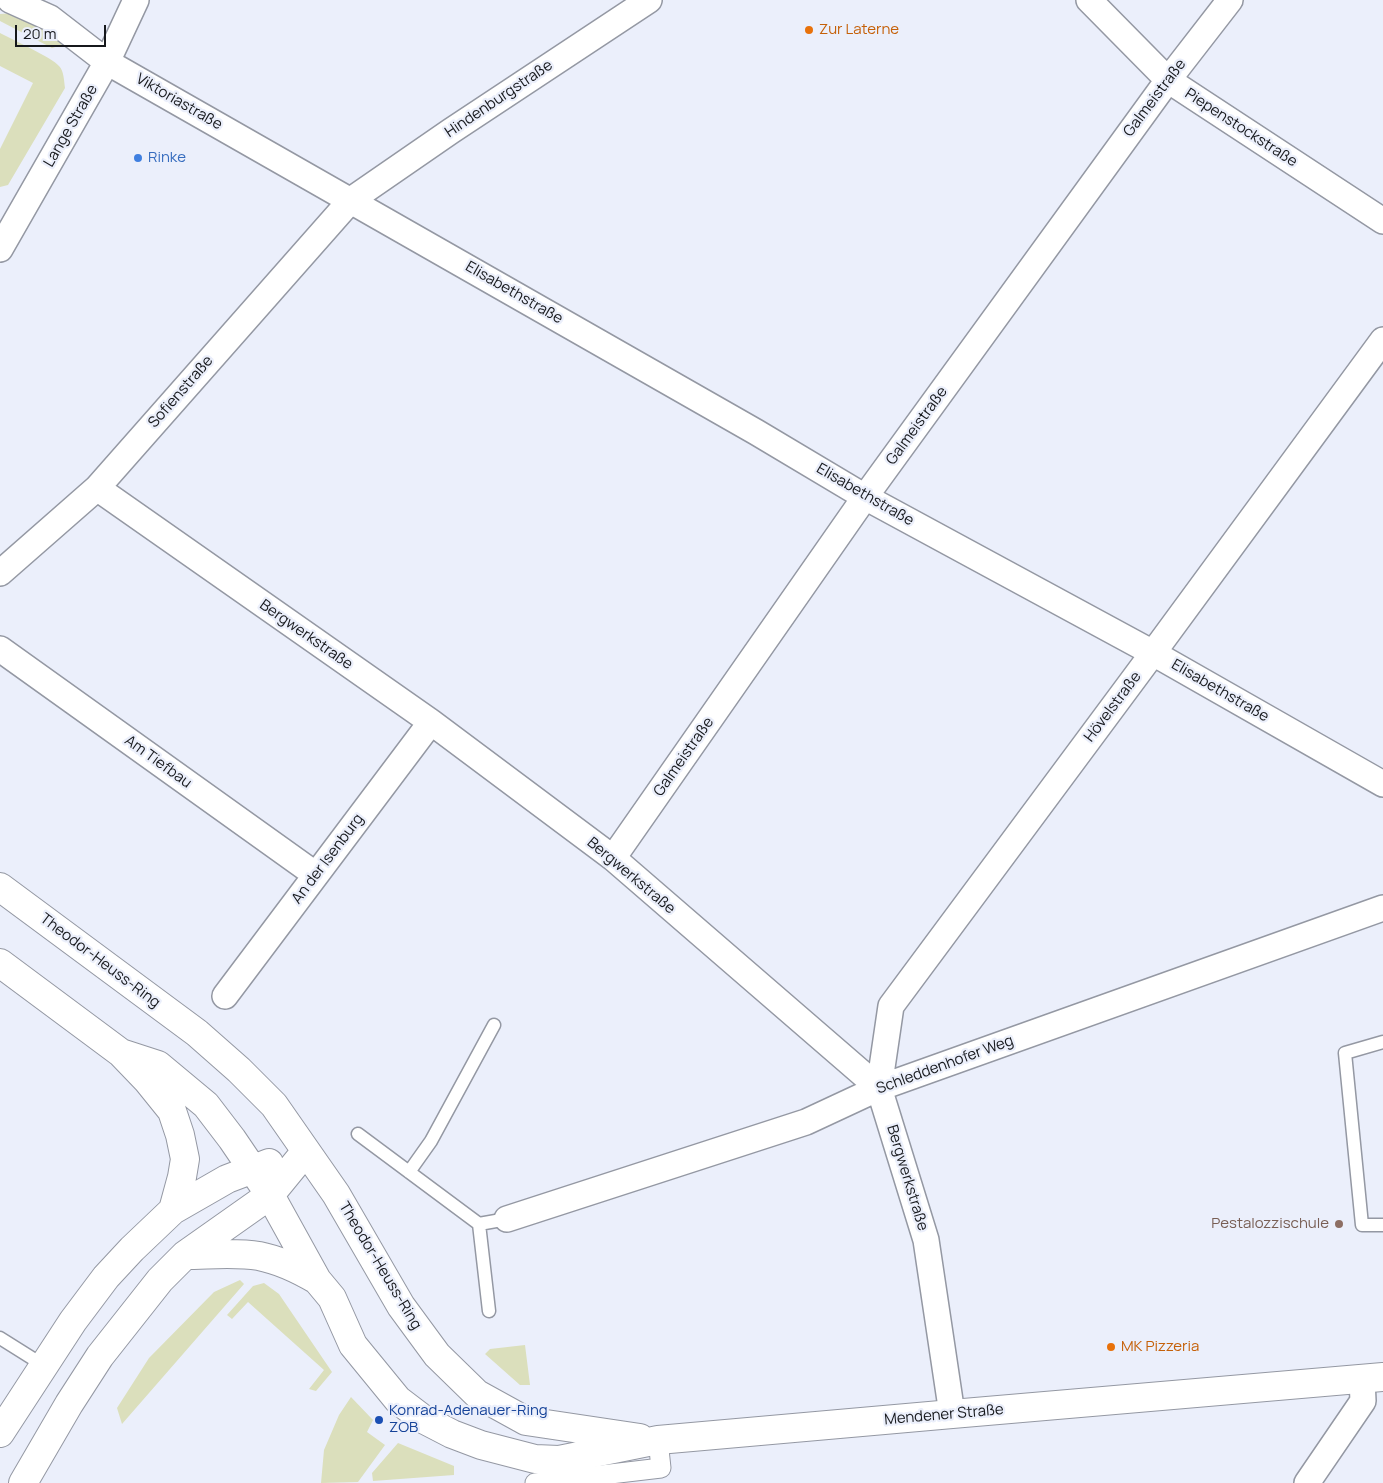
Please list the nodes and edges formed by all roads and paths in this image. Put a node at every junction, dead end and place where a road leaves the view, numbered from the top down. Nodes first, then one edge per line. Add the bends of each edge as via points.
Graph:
1 (10, 0) edge
2 (136, 0) edge
3 (649, 0) edge
4 (1089, 0) edge
5 (1230, 0) edge
6 (107, 62) junction
7 (1168, 80) junction
8 (351, 200) junction
9 (1383, 221) edge
10 (0, 249) edge
11 (1383, 340) edge
12 (97, 488) junction
13 (865, 497) junction
14 (0, 573) edge
15 (0, 649) edge
16 (1153, 653) junction
17 (431, 722) junction
18 (1383, 784) edge
19 (613, 858) junction
20 (316, 875) junction
21 (0, 887) edge
22 (1383, 908) edge
23 (0, 963) edge
24 (225, 996) dead end
25 (494, 1025) dead end
26 (1383, 1042) edge
27 (121, 1053) junction
28 (879, 1088) junction
29 (358, 1134) dead end
30 (306, 1151) junction
31 (253, 1168) junction
32 (409, 1172) junction
33 (270, 1195) junction
34 (173, 1210) junction
35 (507, 1219) joint
36 (479, 1224) junction
37 (1383, 1225) edge
38 (185, 1255) junction
39 (317, 1280) junction
40 (489, 1311) dead end
41 (0, 1338) edge
42 (43, 1365) junction
43 (1372, 1378) edge
44 (952, 1414) junction
45 (0, 1433) edge
46 (658, 1440) junction
47 (23, 1483) edge
48 (535, 1483) edge
49 (1307, 1483) edge

1 - 6 street, Viktoriastraße via 50,18
2 - 6 street, Lange Straße
3 - 8 street, Hindenburgstraße
4 - 7 street, Piepenstockstraße
5 - 7 street, Galmeistraße
6 - 8 street, Viktoriastraße
6 - 10 street, Lange Straße
7 - 9 street, Piepenstockstraße
7 - 13 street, Galmeistraße
8 - 12 street, Sofienstraße
8 - 13 street, Elisabethstraße
11 - 16 street, Hövelstraße
12 - 14 street, Sofienstraße
12 - 17 street, Bergwerkstraße
13 - 16 street, Elisabethstraße
13 - 19 street, Galmeistraße
15 - 20 street, Am Tiefbau
16 - 18 street, Elisabethstraße
16 - 28 street, Hövelstraße via 891,1006
17 - 19 street, Bergwerkstraße
17 - 20 street, An der Isenburg
19 - 28 street, Bergwerkstraße
20 - 24 street, An der Isenburg
21 - 30 main road, Theodor-Heuss-Ring via 197,1033 274,1105
22 - 28 street, Schleddenhofer Weg
23 - 27 main road
25 - 32 lane via 431,1141
26 - 37 lane via 1345,1054 1362,1225
27 - 31 main road via 158,1065 206,1105
27 - 34 main road via 172,1111 180,1134 186,1160
28 - 35 street, Schleddenhofer Weg via 806,1122
28 - 44 street, Bergwerkstraße via 926,1240
29 - 32 lane
30 - 31 main road
30 - 33 main road
30 - 46 main road, Theodor-Heuss-Ring via 336,1194 401,1306 437,1356 477,1394 526,1421
31 - 33 main road
31 - 34 main road
32 - 36 lane
33 - 38 main road
33 - 39 main road
34 - 42 main road via 106,1277
35 - 36 lane
36 - 40 lane
38 - 39 main road via 260,1256
38 - 47 main road via 160,1280 100,1356
39 - 46 main road via 332,1298 353,1345 398,1400 423,1419 452,1434 512,1454 559,1460
41 - 42 lane
42 - 45 main road
43 - 44 main road, Mendener Straße
43 - 49 street via 1363,1401
44 - 46 main road, Mendener Straße
46 - 48 street via 661,1468

